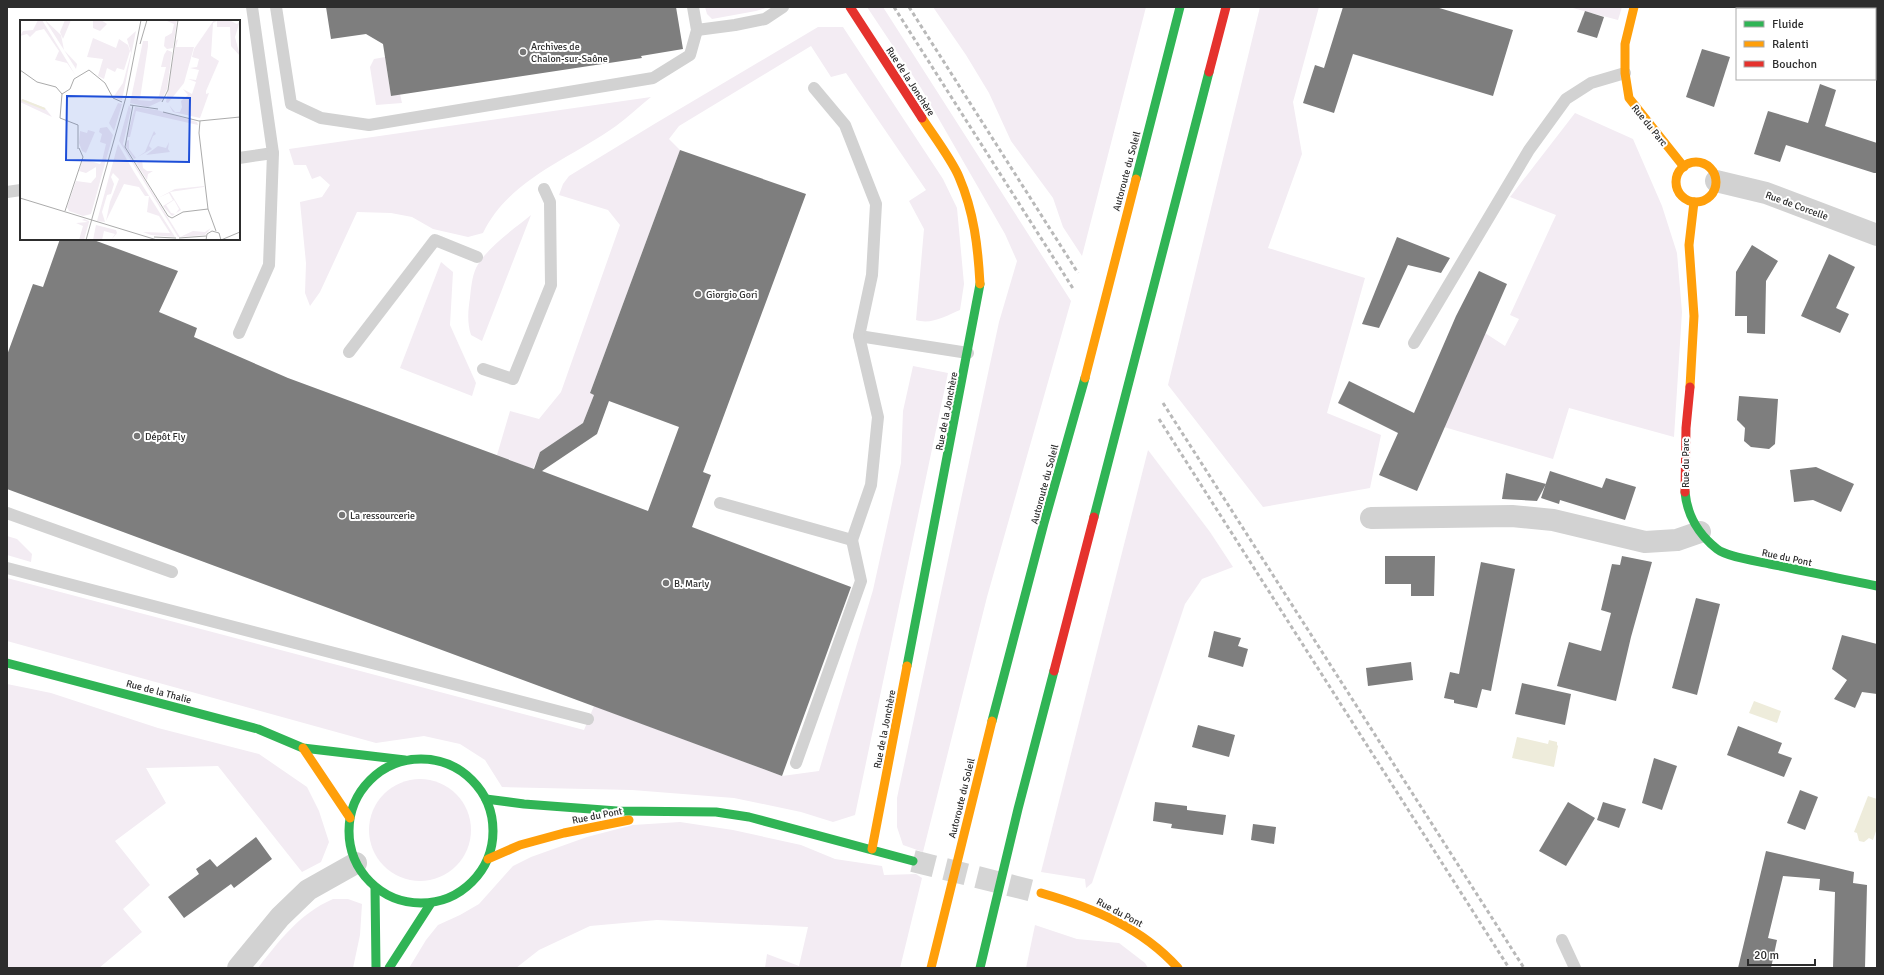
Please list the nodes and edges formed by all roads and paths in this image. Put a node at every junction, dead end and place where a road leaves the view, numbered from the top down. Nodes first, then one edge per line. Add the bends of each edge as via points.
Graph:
1 (252, 7) edge
2 (276, 7) edge
3 (693, 7) edge
4 (783, 7) edge
5 (850, 7) edge
6 (1180, 7) edge
7 (1226, 7) edge
8 (1634, 7) edge
9 (697, 30) junction
10 (1625, 73) junction
11 (814, 88) dead end
12 (273, 153) junction
13 (240, 158) edge
14 (1684, 167) junction
15 (1716, 181) junction
16 (544, 189) dead end
17 (20, 190) edge
18 (7, 192) edge
19 (1694, 202) junction
20 (1877, 235) edge
21 (477, 258) dead end
22 (240, 333) dead end
23 (859, 336) junction
24 (1414, 344) dead end
25 (349, 352) dead end
26 (968, 353) junction
27 (482, 369) dead end
28 (720, 503) dead end
29 (7, 513) edge
30 (1371, 518) dead end
31 (1700, 532) junction
32 (852, 540) junction
33 (7, 568) edge
34 (172, 572) dead end
35 (1877, 586) edge
36 (7, 663) edge
37 (588, 719) dead end
38 (303, 748) junction
39 (406, 760) junction
40 (796, 763) dead end
41 (486, 799) junction
42 (716, 812) junction
43 (350, 818) junction
44 (872, 849) junction
45 (488, 859) junction
46 (913, 861) tunnel mouth
47 (356, 863) junction
48 (375, 887) junction
49 (1041, 893) tunnel mouth
50 (430, 903) junction
51 (1562, 940) dead end
52 (932, 965) edge
53 (238, 968) edge
54 (376, 968) edge
55 (389, 968) edge
56 (980, 968) edge
57 (1178, 968) edge
58 (1576, 968) edge

1 - 12 lane
2 - 9 lane via 291,104 321,118 369,125 653,78 690,55
3 - 9 lane
4 - 9 lane via 765,19
5 - 26 main road, Rue de la Jonchère via 959,176 973,216 980,290
6 - 52 main road, Autoroute du Soleil via 1092,352 1044,523 972,799
7 - 56 main road via 1018,809
8 - 10 main road, Rue du Parc via 1625,44
10 - 14 main road, Rue du Parc via 1629,98
10 - 24 lane via 1591,83 1566,99 1529,150
11 - 23 lane via 845,125 876,204 872,275
12 - 13 lane
12 - 22 lane via 269,265
14 - 15 main road via 1701,163 1711,169
14 - 19 main road via 1677,176 1677,188 1683,197
15 - 19 main road via 1712,194 1707,199
15 - 20 street, Rue de Corcelle via 1766,193
16 - 27 lane via 550,202 551,285 514,379
17 - 18 lane
19 - 31 main road, Rue du Parc via 1689,245 1694,316 1693,347 1684,482 1686,502
21 - 25 lane via 435,240
23 - 26 lane
23 - 32 lane via 878,417 871,485
26 - 44 main road, Rue de la Jonchère
28 - 32 lane
29 - 34 lane
30 - 31 street via 1512,516 1553,520 1645,542 1677,540
31 - 35 main road, Rue du Pont via 1718,550 1745,559
32 - 40 lane via 861,581
33 - 37 lane
36 - 38 main road, Rue de la Thalie via 258,728
38 - 39 main road, Rue de la Thalie
38 - 43 main road
39 - 41 main road via 421,758 449,764 472,779
39 - 43 main road via 391,765 369,780 357,797
41 - 42 main road, Rue du Pont via 617,811
41 - 45 main road via 493,829
42 - 44 main road, Rue du Pont via 749,817
42 - 45 main road, Rue du Pont via 624,820 520,845
43 - 47 main road via 349,841
44 - 46 main road, Rue du Pont
45 - 50 main road via 469,885 457,894
47 - 48 main road
47 - 53 street via 308,890 280,917
48 - 50 main road via 402,900
48 - 54 main road
49 - 57 main road, Rue du Pont via 1109,917 1136,932 1170,958
50 - 55 main road
51 - 58 lane

